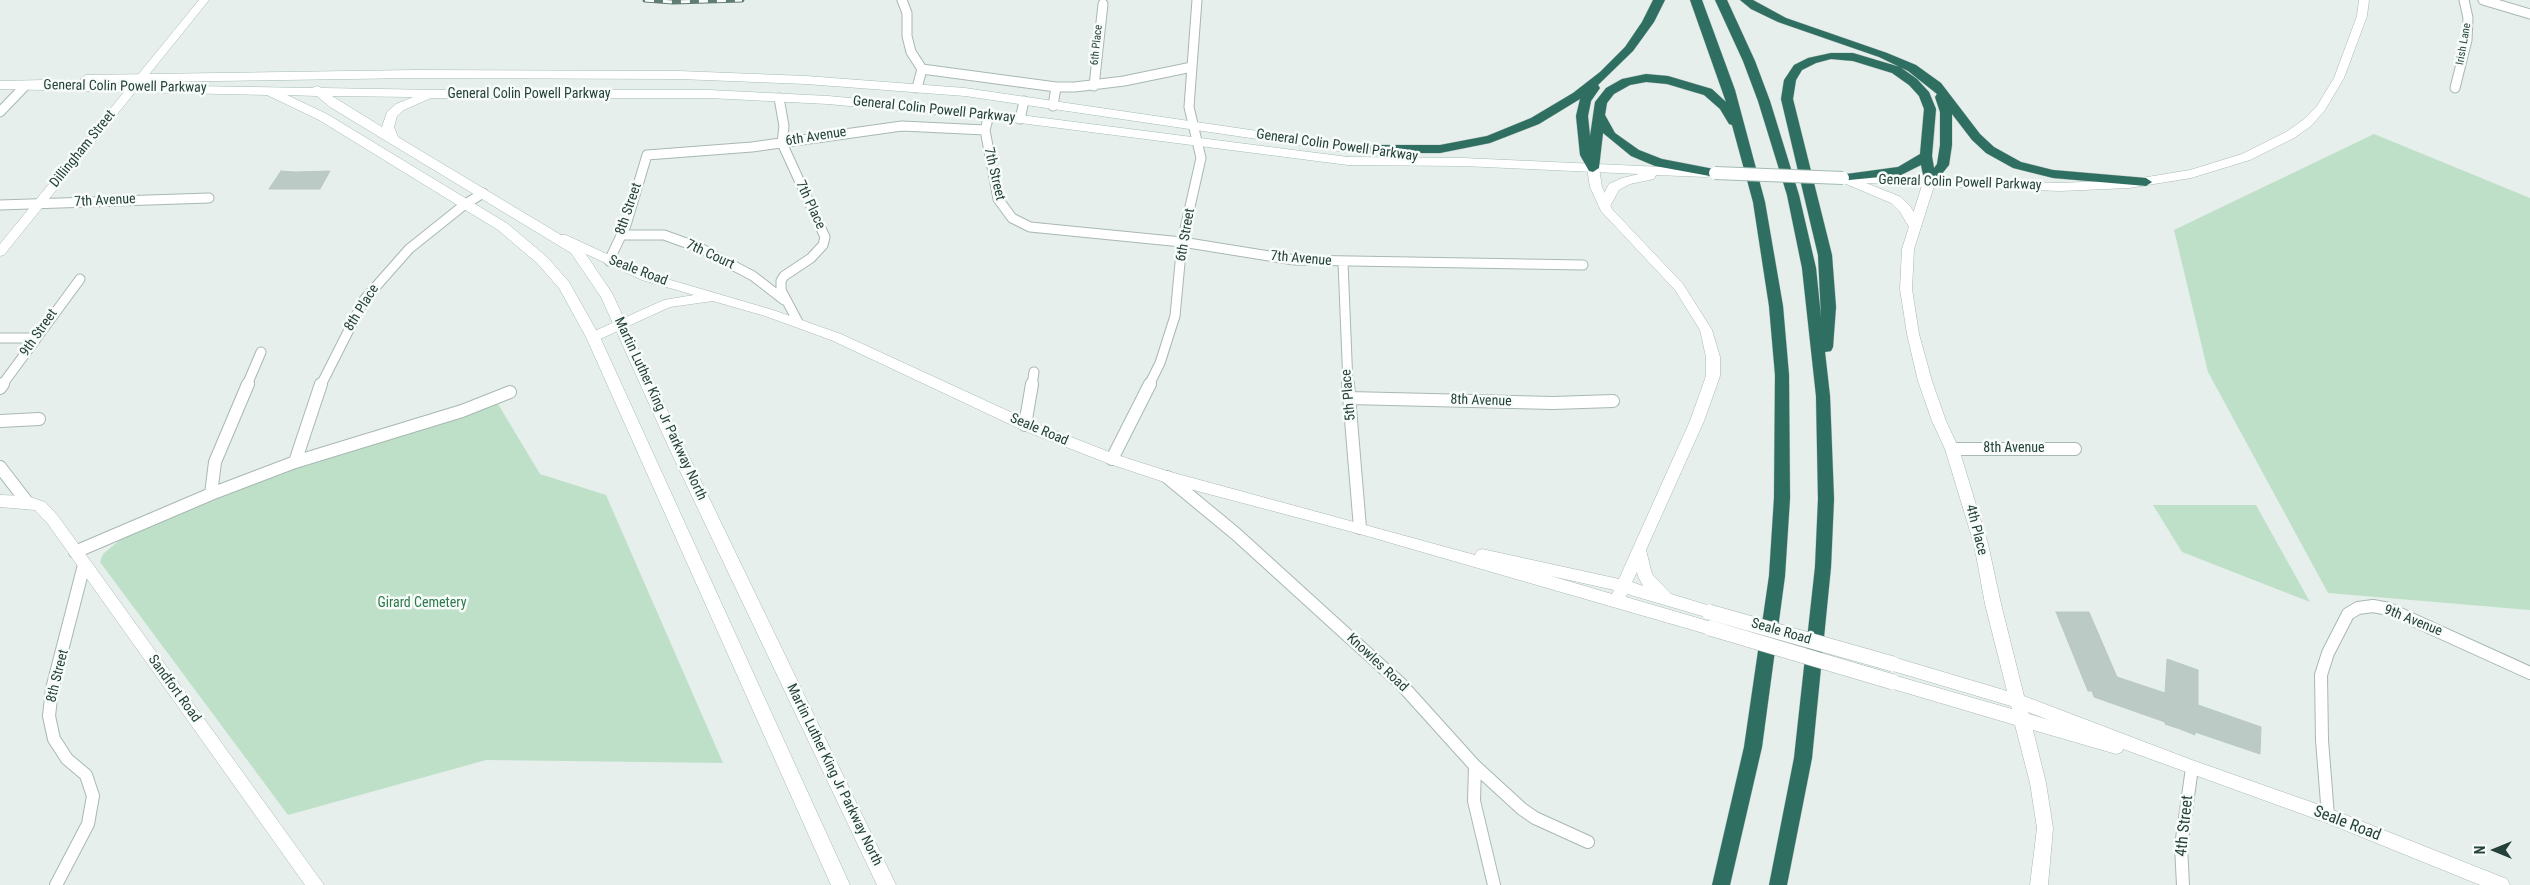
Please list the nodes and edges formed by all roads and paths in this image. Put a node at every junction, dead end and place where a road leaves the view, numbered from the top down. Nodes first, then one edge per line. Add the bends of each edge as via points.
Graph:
1 (204, 0) edge
2 (902, 0) edge
3 (1197, 0) edge
4 (1658, 0) edge
5 (1696, 0) edge
6 (1721, 0) edge
7 (1746, 0) edge
8 (2364, 0) edge
9 (2464, 0) edge
10 (2484, 0) edge
11 (1103, 4) dead end
12 (2530, 14) edge
13 (1192, 67) junction
14 (922, 69) junction
15 (278, 74) junction
16 (371, 75) junction
17 (1604, 75) junction
18 (140, 77) junction
19 (0, 85) edge
20 (30, 85) junction
21 (1094, 86) junction
22 (1937, 86) junction
23 (1056, 87) junction
24 (918, 88) junction
25 (2455, 88) dead end
26 (131, 89) junction
27 (266, 90) junction
28 (314, 90) junction
29 (438, 94) junction
30 (779, 98) junction
31 (1024, 101) junction
32 (1053, 106) junction
33 (0, 112) edge
34 (989, 115) junction
35 (1599, 115) junction
36 (323, 117) junction
37 (1020, 119) junction
38 (1192, 126) junction
39 (985, 130) junction
40 (1743, 139) junction
41 (395, 140) junction
42 (782, 143) junction
43 (1199, 143) junction
44 (1352, 149) junction
45 (381, 153) junction
46 (647, 155) joint
47 (1926, 156) junction
48 (1463, 162) junction
49 (1593, 168) junction
50 (1677, 172) junction
51 (1715, 173) junction
52 (1843, 178) junction
53 (1928, 182) junction
54 (2146, 182) junction
55 (483, 193) junction
56 (210, 198) dead end
57 (39, 204) junction
58 (0, 205) edge
59 (464, 205) junction
60 (1604, 205) junction
61 (1022, 224) joint
62 (1914, 224) junction
63 (550, 233) junction
64 (621, 235) junction
65 (1182, 242) junction
66 (0, 252) edge
67 (609, 261) junction
68 (1343, 262) junction
69 (1583, 265) dead end
70 (80, 279) dead end
71 (730, 301) junction
72 (788, 303) junction
73 (798, 322) junction
74 (620, 326) junction
75 (593, 337) junction
76 (0, 338) edge
77 (36, 338) junction
78 (262, 352) dead end
79 (1034, 372) dead end
80 (0, 388) edge
81 (510, 392) dead end
82 (1823, 396) junction
83 (1349, 398) junction
84 (1613, 401) dead end
85 (39, 419) dead end
86 (0, 421) edge
87 (1026, 425) junction
88 (1952, 449) junction
89 (2075, 449) dead end
90 (1112, 459) junction
91 (295, 462) junction
92 (0, 467) edge
93 (1168, 477) junction
94 (211, 494) junction
95 (0, 502) edge
96 (27, 502) junction
97 (1360, 528) junction
98 (1639, 550) junction
99 (80, 559) junction
100 (1623, 586) junction
101 (1669, 600) junction
102 (1616, 602) junction
103 (2530, 673) edge
104 (2018, 701) junction
105 (2024, 722) junction
106 (1476, 766) junction
107 (2192, 768) junction
108 (2328, 816) junction
109 (1588, 842) dead end
110 (56, 885) edge
111 (315, 885) edge
112 (841, 885) edge
113 (887, 885) edge
114 (1494, 885) edge
115 (1721, 885) edge
116 (1778, 885) edge
117 (2039, 885) edge
118 (2183, 885) edge
119 (2502, 885) edge

1 - 18 street, Dillingham Street
2 - 14 street via 907,13 911,52
3 - 13 street, 6th Street
4 - 17 highway via 1629,50
5 - 40 highway
6 - 82 highway via 1761,93 1793,195 1809,268
7 - 22 highway via 1782,20 1912,68
8 - 54 street, General Colin Powell Parkway via 2362,16 2339,78 2321,108 2307,123 2246,157 2191,174
9 - 25 street, Irish Lane via 2468,18 2467,40
10 - 12 street
11 - 21 street, 6th Place
13 - 21 street
13 - 38 street, 6th Street via 1188,107
14 - 23 street
14 - 24 street
15 - 16 main road, General Colin Powell Parkway
15 - 18 main road, General Colin Powell Parkway
15 - 28 main road, Martin Luther King Jr Parkway North
16 - 24 main road, General Colin Powell Parkway via 716,76
16 - 28 main road
17 - 44 highway via 1535,121 1490,139 1440,149
17 - 49 highway via 1585,100 1582,116 1586,155
18 - 20 main road, General Colin Powell Parkway
18 - 26 street, Dillingham Street
19 - 20 main road
20 - 26 main road, General Colin Powell Parkway
20 - 33 street
21 - 23 street
22 - 53 highway via 1946,112 1946,145 1943,166
22 - 54 highway via 1976,137 2002,158 2017,165 2054,174
23 - 32 street
24 - 31 main road, General Colin Powell Parkway
26 - 27 main road, General Colin Powell Parkway
26 - 57 street, Dillingham Street
27 - 28 main road, General Colin Powell Parkway
27 - 36 main road
28 - 29 main road, General Colin Powell Parkway
28 - 36 main road via 312,104
28 - 41 main road, Martin Luther King Jr Parkway North
29 - 30 main road, General Colin Powell Parkway via 709,94
29 - 41 main road via 400,106 391,115 388,127
30 - 34 main road, General Colin Powell Parkway
30 - 42 street, 7th Place via 784,126
31 - 32 main road, General Colin Powell Parkway
31 - 37 street
32 - 38 main road, General Colin Powell Parkway
34 - 37 main road, General Colin Powell Parkway
34 - 39 street, 7th Street
35 - 40 highway via 1601,102 1610,91 1626,82 1646,78 1668,80 1708,92 1725,107
35 - 49 highway
35 - 51 highway via 1610,134 1635,153 1659,163
36 - 45 main road
37 - 43 main road, General Colin Powell Parkway
38 - 43 street, 6th Street
38 - 44 main road, General Colin Powell Parkway
39 - 42 street, 6th Avenue via 902,126
39 - 61 street, 7th Street via 998,199 1006,212
40 - 115 highway via 1759,202 1776,306 1782,375 1782,498 1777,576 1753,747
41 - 45 main road
41 - 55 main road, Martin Luther King Jr Parkway North
42 - 46 street, 6th Avenue
42 - 72 street, 7th Place via 824,237 823,245 811,258 781,281 781,290
43 - 48 main road, General Colin Powell Parkway via 1348,161
43 - 65 street, 6th Street via 1201,158
44 - 48 main road, General Colin Powell Parkway
45 - 59 main road
46 - 64 street, 8th Street
47 - 52 highway via 1901,171
47 - 53 highway
47 - 82 highway via 1930,109 1925,95 1896,70 1853,57 1831,56 1812,60 1798,68 1790,80 1787,99 1825,255 1829,307
48 - 49 main road, General Colin Powell Parkway
49 - 50 main road, General Colin Powell Parkway
49 - 60 street via 1596,187
50 - 51 main road, General Colin Powell Parkway
50 - 60 main road via 1620,184 1610,191
51 - 52 main road, General Colin Powell Parkway, bridge
52 - 53 main road, General Colin Powell Parkway
52 - 62 main road via 1896,200 1906,208
53 - 54 street, General Colin Powell Parkway via 2069,187
53 - 62 street, 4th Place
55 - 59 street, 8th Place
55 - 63 main road, Martin Luther King Jr Parkway North
56 - 57 street, 7th Avenue
57 - 58 street, 7th Avenue
57 - 66 street, Dillingham Street
59 - 75 main road via 503,228 542,260 573,299
59 - 91 street, 8th Place via 409,249 364,300 325,375
60 - 98 street via 1679,287 1706,330 1713,357 1713,376 1697,421
61 - 65 street, 7th Avenue via 1064,232
62 - 88 street, 4th Place via 1908,249 1906,289 1913,334 1928,389
63 - 67 street, Seale Road
63 - 74 main road, Martin Luther King Jr Parkway North via 576,250 607,296
64 - 67 street, 8th Street
64 - 72 street, 7th Court via 664,235 700,248 753,276
65 - 68 street, 7th Avenue via 1294,260
65 - 90 street, 6th Street via 1175,316 1167,344 1143,401
67 - 71 street, Seale Road via 646,277
68 - 69 street, 7th Avenue
68 - 83 street, 5th Place
70 - 77 street, 9th Street
71 - 73 street, Seale Road
71 - 74 street, Seale Road via 706,298 668,302
72 - 73 street, 7th Place
73 - 87 street, Seale Road via 877,354
74 - 75 street, Seale Road
74 - 113 main road, Martin Luther King Jr Parkway North
75 - 112 main road
76 - 77 street
77 - 80 street, 9th Street
78 - 94 street via 215,462
79 - 87 street
81 - 91 street via 462,411
82 - 116 highway via 1826,500 1823,567 1803,758
83 - 84 street, 8th Avenue via 1534,403
83 - 97 street, 5th Place
85 - 86 street
87 - 90 street, Seale Road
88 - 89 street, 8th Avenue
88 - 104 street, 4th Place via 1981,544
90 - 93 street, Seale Road
91 - 94 street
92 - 96 street
93 - 97 street, Seale Road
93 - 106 street, Knowles Road via 1236,534 1401,684
94 - 99 street
95 - 96 street
96 - 99 street, Sandfort Road via 40,506
97 - 100 street, Seale Road
97 - 102 street, Seale Road
98 - 100 street
98 - 101 street via 1649,582
99 - 110 street, 8th Street via 48,716 54,738 67,758 86,775 93,796 88,824
99 - 111 street, Sandfort Road
100 - 101 street, Seale Road
100 - 102 street
101 - 104 street, Seale Road, bridge
102 - 105 street, Seale Road, bridge
103 - 108 street, 9th Avenue via 2389,609 2373,606 2358,608 2348,614 2328,653 2322,675 2322,740
104 - 105 street, 4th Place
104 - 107 street, Seale Road
105 - 107 street, Seale Road
105 - 117 street, 4th Place via 2044,813
106 - 109 street, Knowles Road via 1535,818
106 - 114 street via 1474,801
107 - 108 street, Seale Road
107 - 118 street, 4th Street via 2180,846
108 - 119 street, Seale Road

